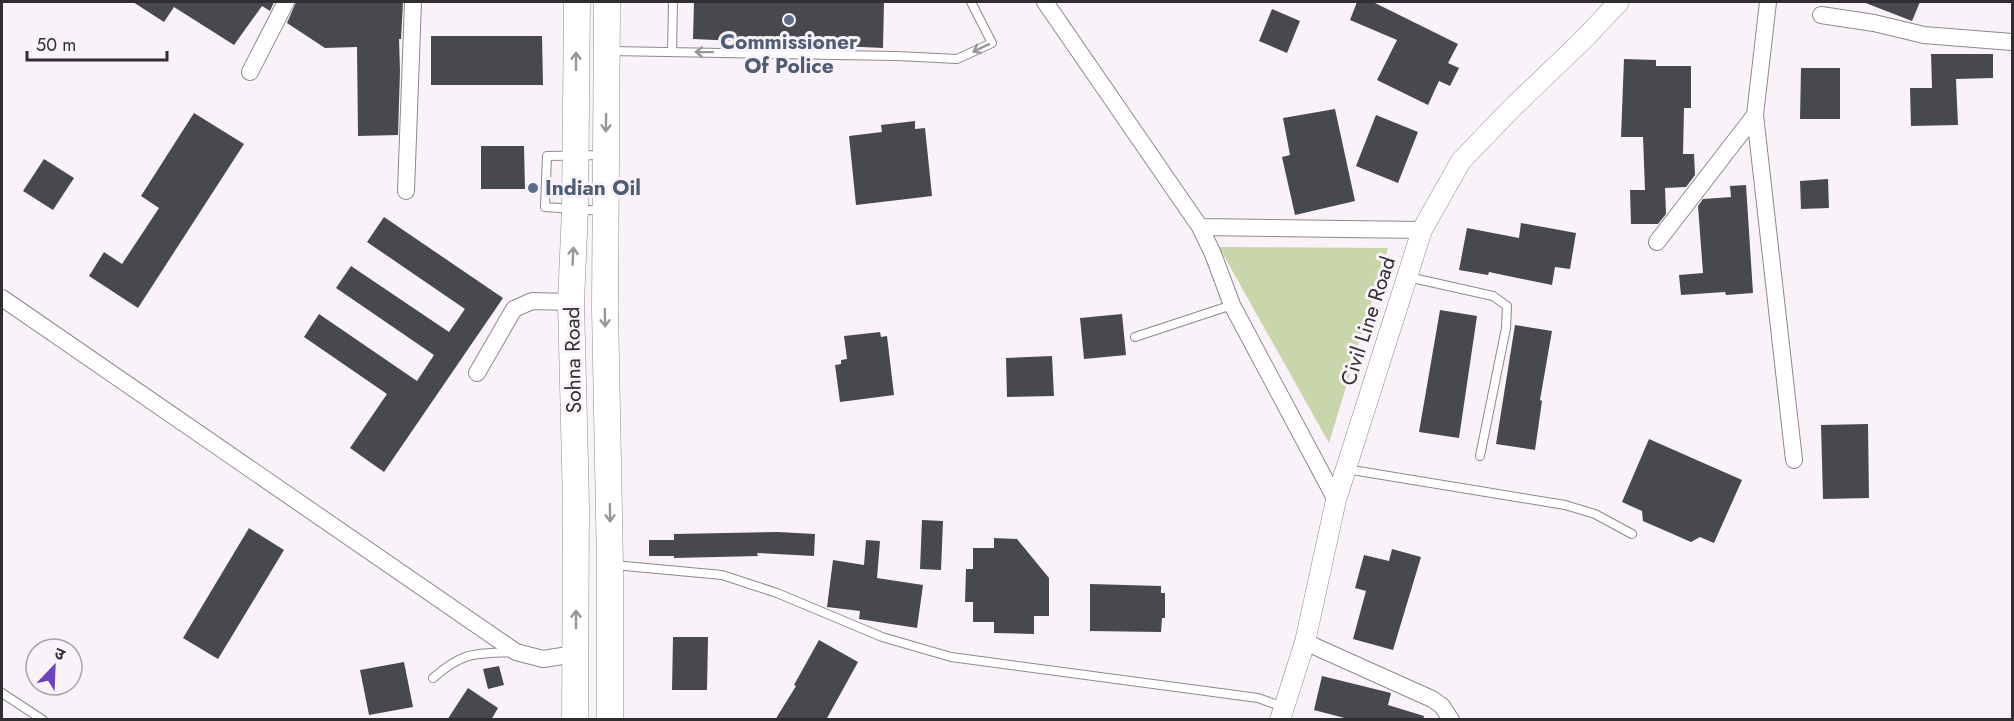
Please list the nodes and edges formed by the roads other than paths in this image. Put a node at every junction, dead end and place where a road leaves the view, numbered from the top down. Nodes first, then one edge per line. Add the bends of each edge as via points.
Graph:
1 (286, 2) edge
2 (413, 2) edge
3 (577, 2) edge
4 (607, 2) edge
5 (673, 2) edge
6 (971, 2) edge
7 (1045, 2) edge
8 (1619, 2) edge
9 (1768, 2) edge
10 (1821, 15) dead end
11 (2013, 42) edge
12 (606, 51) junction
13 (672, 51) junction
14 (250, 72) dead end
15 (1755, 115) junction
16 (576, 154) junction
17 (605, 155) junction
18 (406, 191) dead end
19 (575, 209) junction
20 (605, 211) junction
21 (1200, 227) junction
22 (1422, 230) junction
23 (1657, 242) dead end
24 (1407, 277) junction
25 (2, 298) edge
26 (571, 302) junction
27 (1232, 305) junction
28 (1135, 337) dead end
29 (477, 373) dead end
30 (1480, 456) dead end
31 (1794, 460) dead end
32 (1346, 469) junction
33 (1336, 500) junction
34 (1632, 534) dead end
35 (610, 565) junction
36 (1305, 642) junction
37 (516, 652) junction
38 (575, 654) junction
39 (433, 678) dead end
40 (2, 693) edge
41 (1282, 714) edge
42 (43, 720) edge
43 (575, 720) edge
44 (610, 720) edge
45 (1450, 720) edge

1 - 14 street
2 - 18 street
16 -> 3 main road, Sohna Road
4 - 12 main road, Sohna Road
5 - 13 lane
6 -> 13 lane via 992,43 957,59
7 - 21 street
8 - 22 street, Civil Line Road via 1461,161
9 - 15 street
10 - 11 street via 1924,35
12 - 13 lane
12 -> 17 main road, Sohna Road
15 - 23 street
15 - 31 street
16 - 17 lane
16 - 19 main road, Sohna Road
17 - 20 main road, Sohna Road
19 - 20 lane
26 -> 19 main road, Sohna Road
20 -> 35 main road, Sohna Road
21 - 22 street
21 - 27 street
22 - 24 street, Civil Line Road
24 - 30 lane via 1493,296 1506,306 1506,328
24 - 32 street, Civil Line Road
25 - 37 street
26 - 29 street via 532,302 514,309
38 -> 26 main road, Sohna Road
27 - 28 lane
27 - 33 street
32 - 33 street, Civil Line Road
32 - 34 lane via 1565,505 1595,514
33 - 36 street, Civil Line Road
35 - 41 lane via 722,575 777,593 882,637 951,657 1258,698
35 - 44 main road, Sohna Road
36 - 41 street, Civil Line Road
36 - 45 street via 1432,699 1442,706
37 - 38 street via 543,659
37 - 39 lane via 468,655 450,663
38 - 43 main road, Sohna Road
40 - 42 lane

